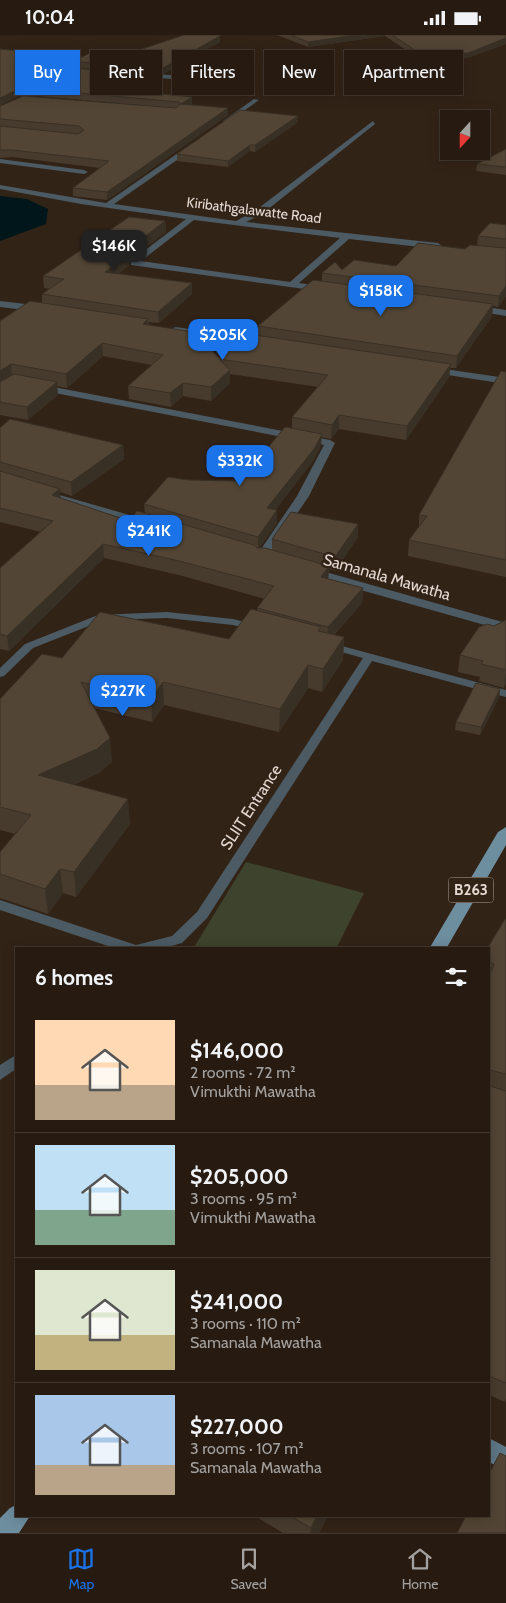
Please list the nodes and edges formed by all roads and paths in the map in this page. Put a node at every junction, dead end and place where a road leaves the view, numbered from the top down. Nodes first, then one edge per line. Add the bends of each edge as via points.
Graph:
1 (162, 76) edge
2 (172, 77) dead end
3 (31, 95) edge
4 (25, 99) junction
5 (35, 100) edge
6 (256, 100) dead end
7 (0, 110) edge
8 (373, 123) dead end
9 (217, 128) edge
10 (202, 139) edge
11 (0, 161) edge
12 (84, 172) dead end
13 (0, 187) edge
14 (108, 205) junction
15 (194, 217) junction
16 (238, 223) junction
17 (348, 235) junction
18 (447, 247) edge
19 (292, 285) junction
20 (331, 290) edge
21 (0, 304) edge
22 (467, 308) edge
23 (51, 311) edge
24 (506, 313) edge
25 (169, 329) edge
26 (268, 345) edge
27 (422, 368) edge
28 (506, 381) edge
29 (23, 384) edge
30 (37, 491) edge
31 (158, 527) edge
32 (261, 558) edge
33 (299, 569) edge
34 (506, 627) edge
35 (270, 631) edge
36 (315, 642) edge
37 (370, 656) junction
38 (0, 674) edge
39 (506, 694) edge
40 (506, 832) edge
41 (0, 905) edge
42 (127, 947) edge
43 (146, 947) edge
44 (438, 947) edge
45 (15, 1062) edge
46 (0, 1074) edge
47 (490, 1450) edge
48 (506, 1460) edge
49 (17, 1517) edge
50 (3, 1533) edge

1 - 2 street
3 - 4 street
4 - 5 street
4 - 7 street
6 - 9 street
8 - 16 street via 259,212
10 - 14 street
11 - 12 street
13 - 14 street, Kiribathgalawatte Road
14 - 15 street, Kiribathgalawatte Road
15 - 16 street, Kiribathgalawatte Road
15 - 19 street via 134,263
16 - 17 street, Kiribathgalawatte Road
17 - 18 street, Kiribathgalawatte Road
17 - 19 street
19 - 20 street
21 - 23 street
22 - 24 street
25 - 26 street
27 - 28 street
29 - 32 street via 330,443 303,496
30 - 31 street
33 - 34 street, Samanala Mawatha
35 - 38 lane via 233,621 167,615 102,617 29,645
36 - 37 lane
37 - 39 lane
37 - 43 lane, SLIIT Entrance via 202,915 176,940
40 - 44 main road, B263
41 - 42 lane
45 - 46 lane
47 - 48 street
49 - 50 main road

